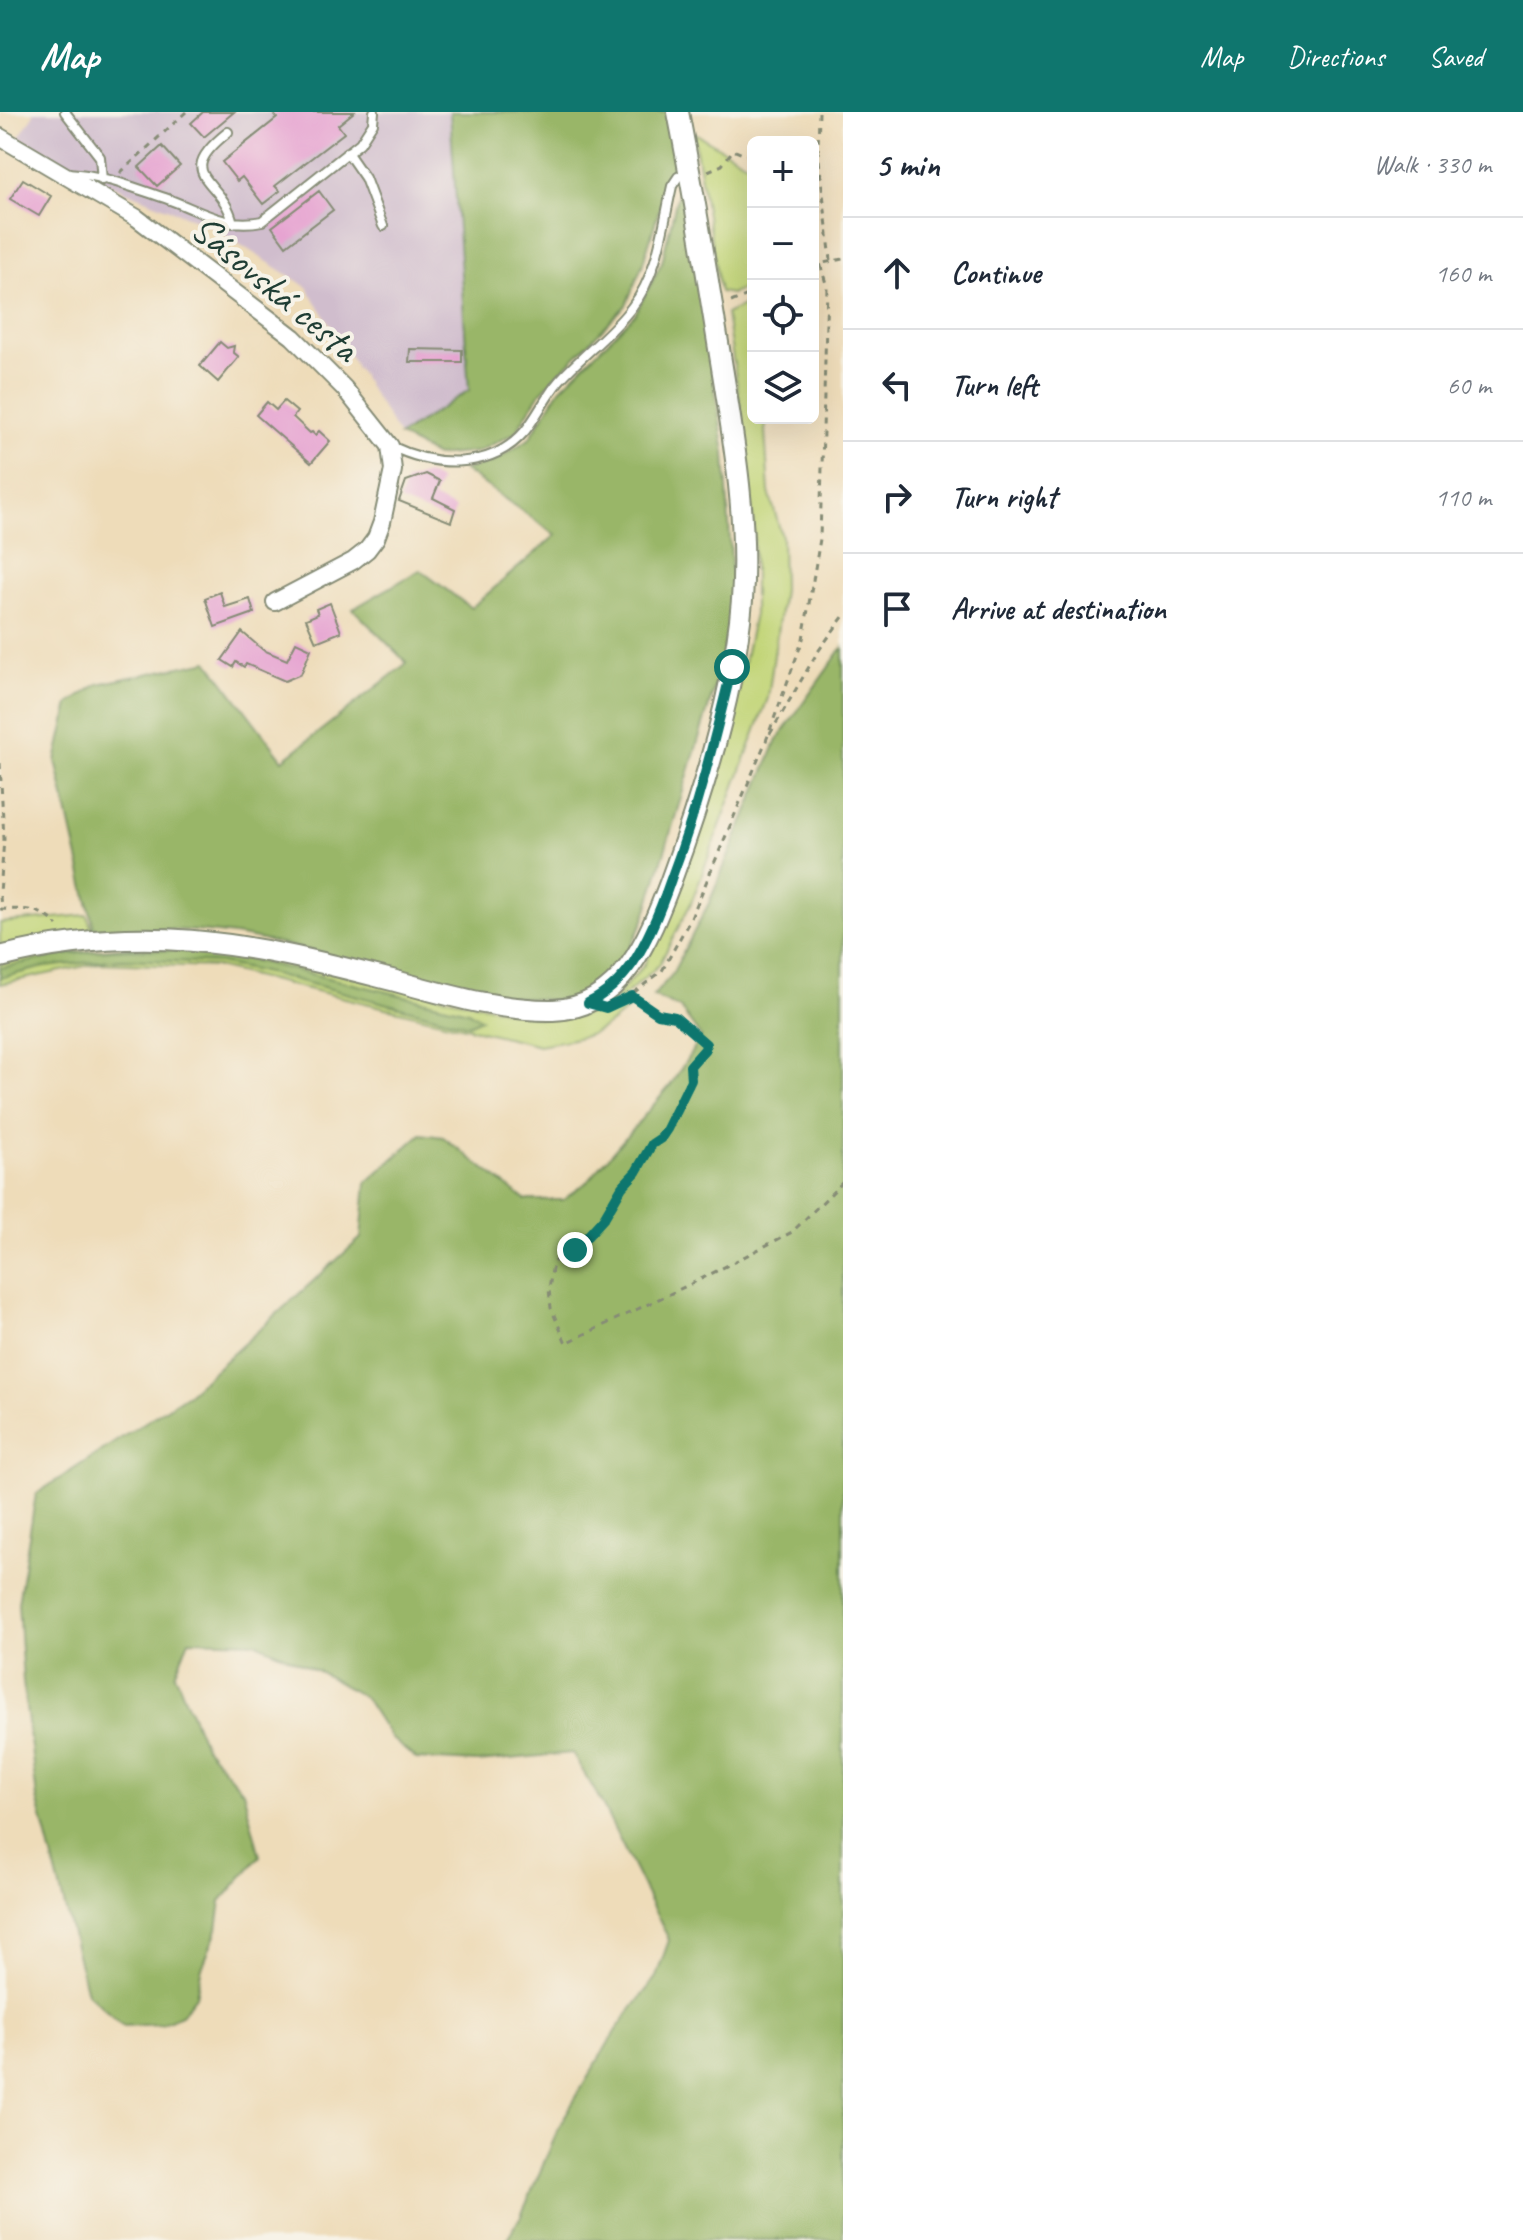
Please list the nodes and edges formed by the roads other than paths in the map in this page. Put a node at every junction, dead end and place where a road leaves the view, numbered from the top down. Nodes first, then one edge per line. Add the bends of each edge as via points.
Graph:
1 (65, 112) edge
2 (374, 112) edge
3 (678, 112) edge
4 (228, 132) dead end
5 (0, 137) edge
6 (347, 152) junction
7 (689, 172) junction
8 (63, 173) junction
9 (102, 180) junction
10 (233, 223) junction
11 (383, 226) dead end
12 (390, 446) junction
13 (275, 602) dead end
14 (0, 957) edge

1 - 9 lane via 100,157
2 - 6 lane via 360,143
3 - 7 street
4 - 10 lane via 209,147 201,168 230,208
5 - 8 street, Sásovská cesta
6 - 10 lane via 262,221
6 - 11 lane via 365,178
7 - 12 lane via 672,186 655,259 632,307 561,379 522,434 482,459 459,462 413,457
7 - 14 street via 738,486 739,626 682,850 660,909 623,976 597,999 553,1010 508,1006 211,941 71,943
8 - 9 lane
8 - 12 street, Sásovská cesta via 137,218 293,337 344,388
9 - 10 lane
12 - 13 street via 393,470 376,538 353,561

